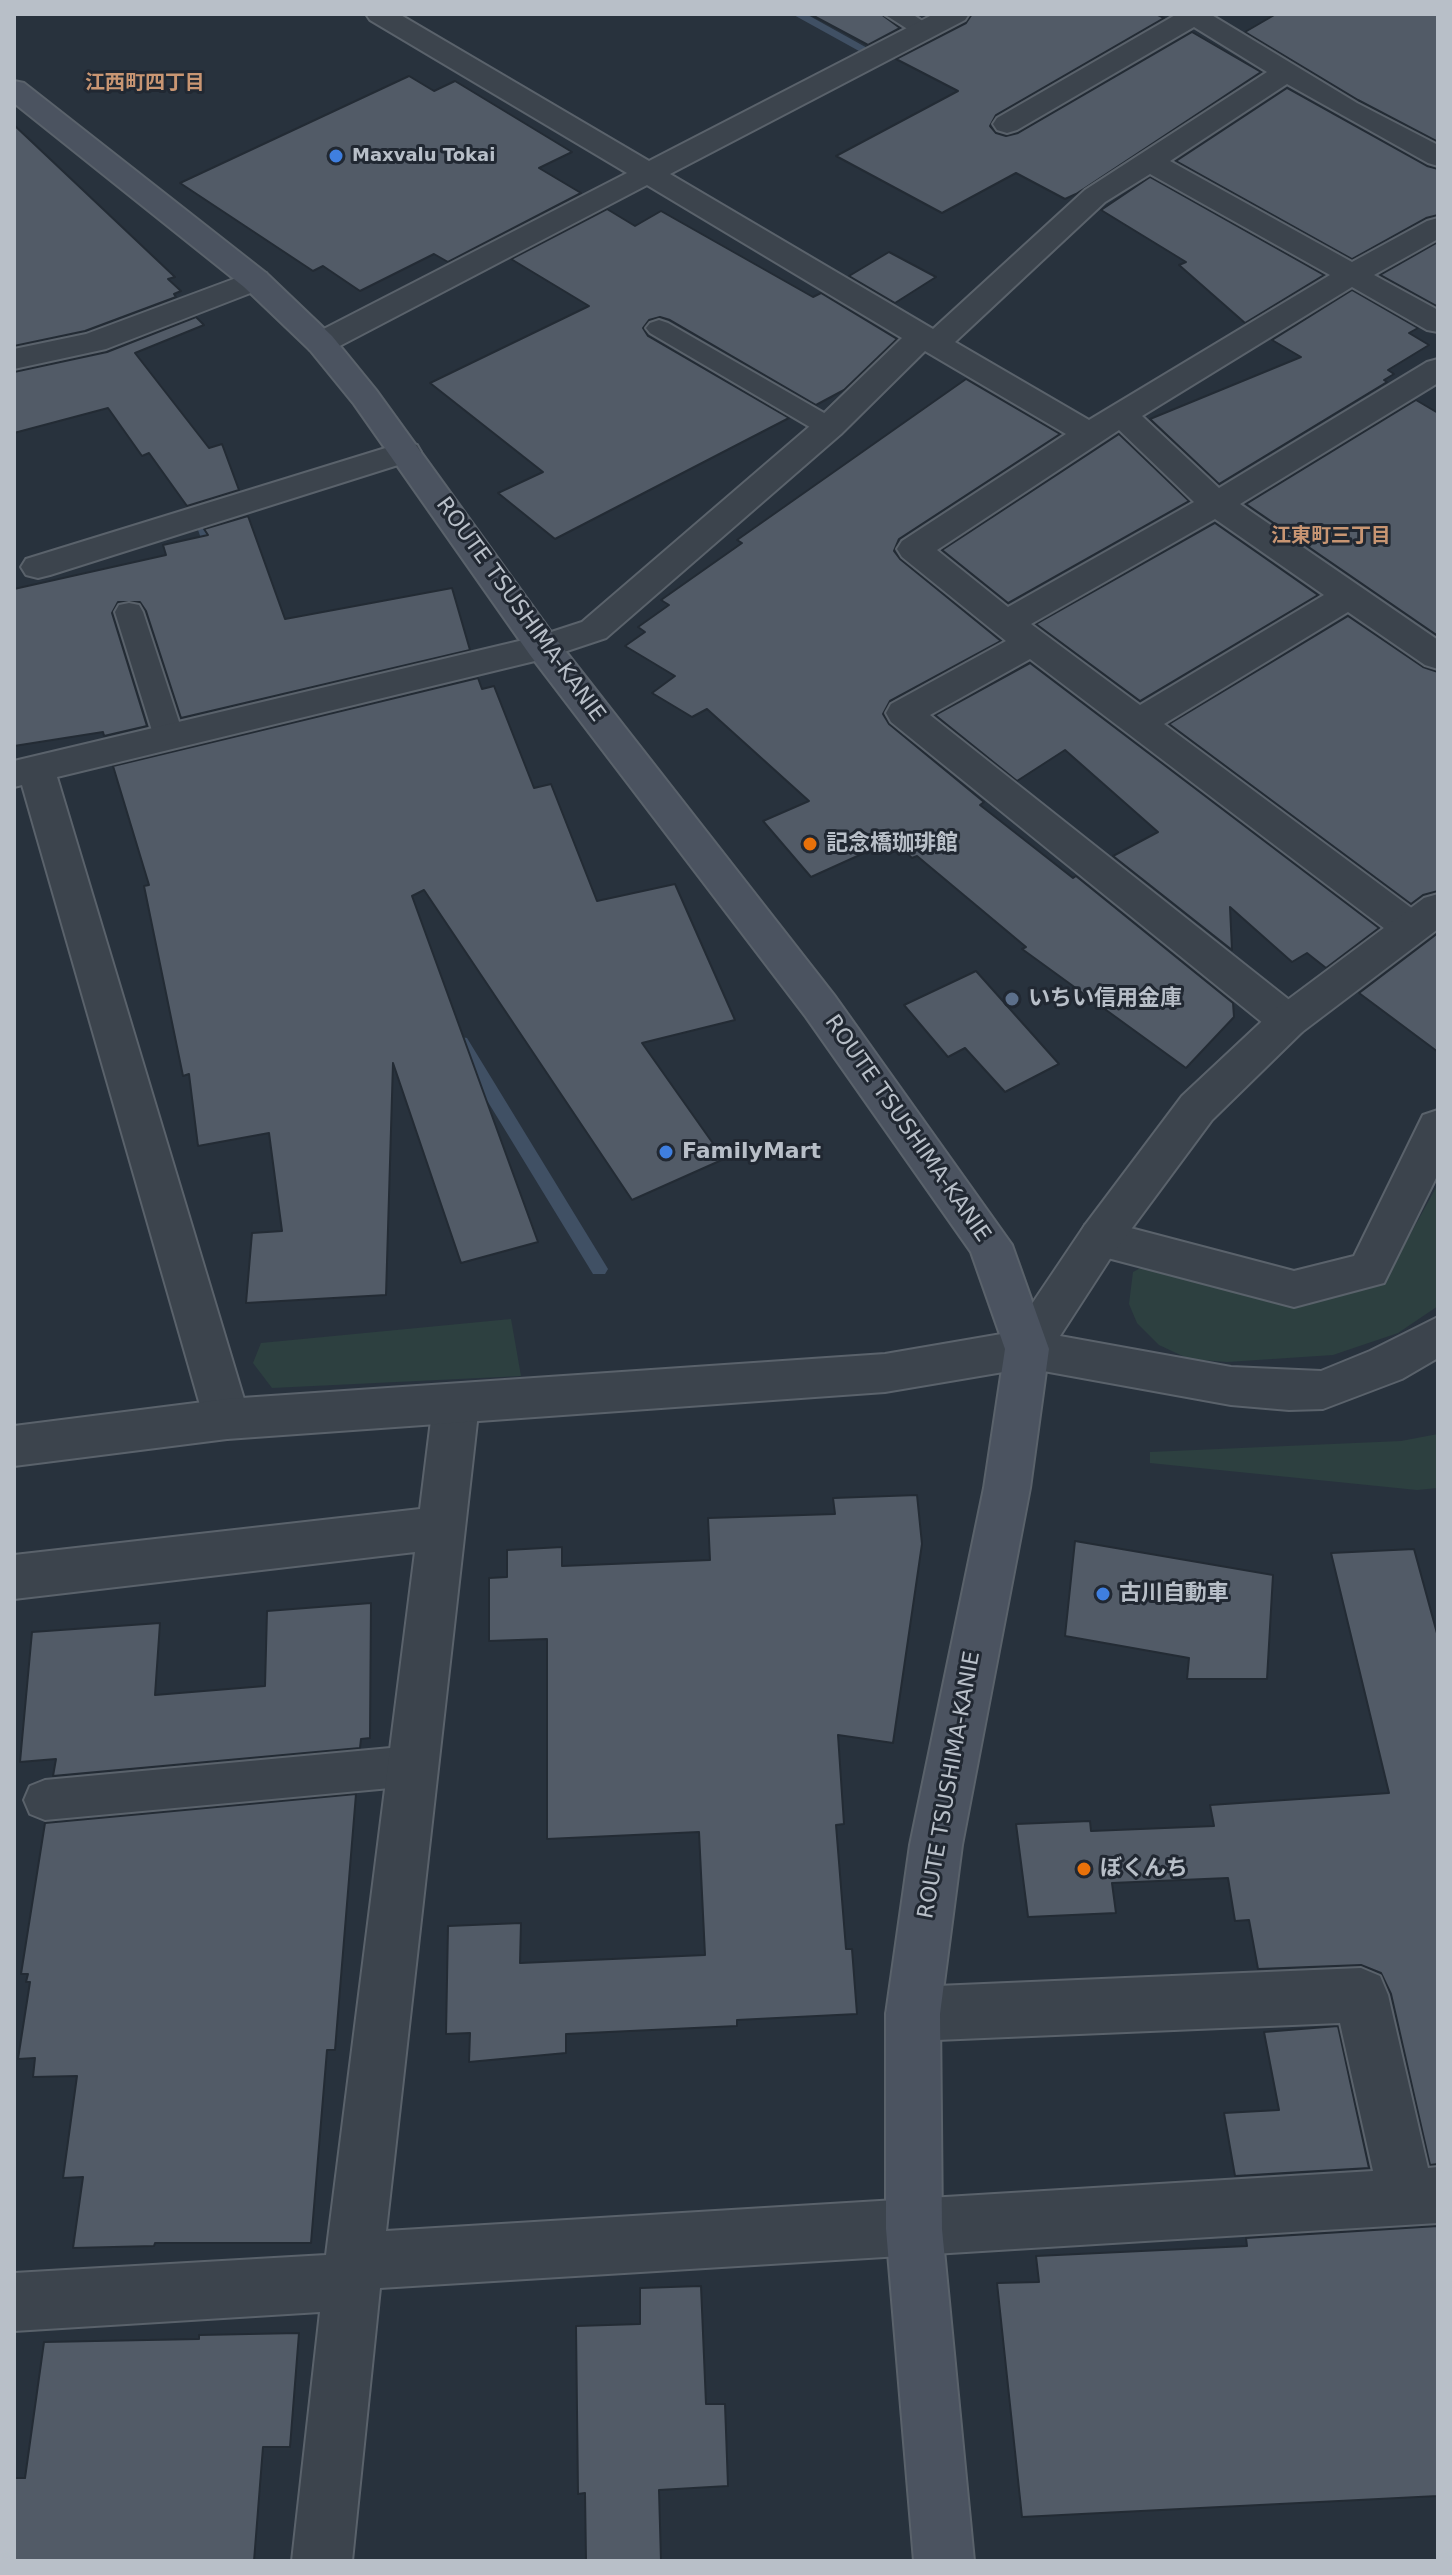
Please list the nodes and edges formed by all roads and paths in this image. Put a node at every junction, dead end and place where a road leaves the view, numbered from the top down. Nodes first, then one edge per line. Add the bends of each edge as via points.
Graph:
1 (380, 14) edge
2 (895, 14) edge
3 (955, 14) edge
4 (1193, 15) edge
5 (925, 30) junction
6 (1287, 72) junction
7 (14, 89) edge
8 (1007, 124) dead end
9 (1438, 157) edge
10 (1147, 160) junction
11 (645, 173) junction
12 (1438, 227) edge
13 (1351, 275) junction
14 (255, 280) junction
15 (1438, 323) edge
16 (659, 328) dead end
17 (928, 340) junction
18 (321, 343) junction
19 (14, 359) edge
20 (1438, 369) edge
21 (1122, 414) junction
22 (829, 427) junction
23 (1089, 434) junction
24 (405, 452) junction
25 (1216, 504) junction
26 (38, 567) dead end
27 (1346, 597) junction
28 (129, 612) dead end
29 (1018, 633) junction
30 (543, 647) junction
31 (1438, 657) edge
32 (1138, 723) junction
33 (169, 737) junction
34 (25, 771) edge
35 (1425, 918) edge
36 (1288, 1021) junction
37 (1438, 1127) edge
38 (1100, 1238) junction
39 (1438, 1336) edge
40 (1027, 1349) junction
41 (456, 1404) junction
42 (227, 1419) junction
43 (14, 1446) edge
44 (441, 1528) junction
45 (14, 1577) edge
46 (412, 1766) junction
47 (45, 1800) dead end
48 (913, 2014) junction
49 (1422, 2196) edge
50 (914, 2229) junction
51 (353, 2272) junction
52 (14, 2302) edge
53 (322, 2561) edge
54 (944, 2561) edge

1 - 11 street
2 - 5 lane
3 - 5 street
4 - 6 street
4 - 8 street
5 - 11 street
6 - 9 street
6 - 10 street
7 - 14 main road, ROUTE TSUSHIMA-KANIE
10 - 13 street
10 - 17 street via 1095,196
11 - 17 street
11 - 18 street
12 - 13 street
13 - 15 street
13 - 21 street
14 - 18 main road, ROUTE TSUSHIMA-KANIE
14 - 19 street via 95,342
16 - 22 lane
17 - 22 street
17 - 23 street
18 - 24 main road, ROUTE TSUSHIMA-KANIE
20 - 25 street
21 - 23 street
21 - 25 street
22 - 30 street via 594,630
23 - 29 street via 914,549
24 - 26 street
24 - 30 main road, ROUTE TSUSHIMA-KANIE
25 - 27 street
25 - 29 street
27 - 31 street
27 - 32 street
28 - 33 lane
29 - 32 street
29 - 36 street via 904,713
30 - 33 street
30 - 40 main road, ROUTE TSUSHIMA-KANIE via 820,1006 966,1209 990,1245
32 - 35 street
33 - 34 street
34 - 42 street
35 - 36 street
36 - 38 street via 1197,1108
37 - 38 street via 1369,1270 1294,1289
38 - 40 street
39 - 40 street via 1323,1390 1231,1386
40 - 41 street via 885,1373
40 - 48 main road, ROUTE TSUSHIMA-KANIE via 1007,1488 936,1845
41 - 42 street
41 - 44 street
42 - 43 street
44 - 45 street
44 - 46 street
46 - 47 lane
46 - 51 street
48 - 49 street via 1361,1995
48 - 50 main road, ROUTE TSUSHIMA-KANIE
49 - 50 street
50 - 51 street
50 - 54 main road, ROUTE TSUSHIMA-KANIE
51 - 52 street
51 - 53 street

